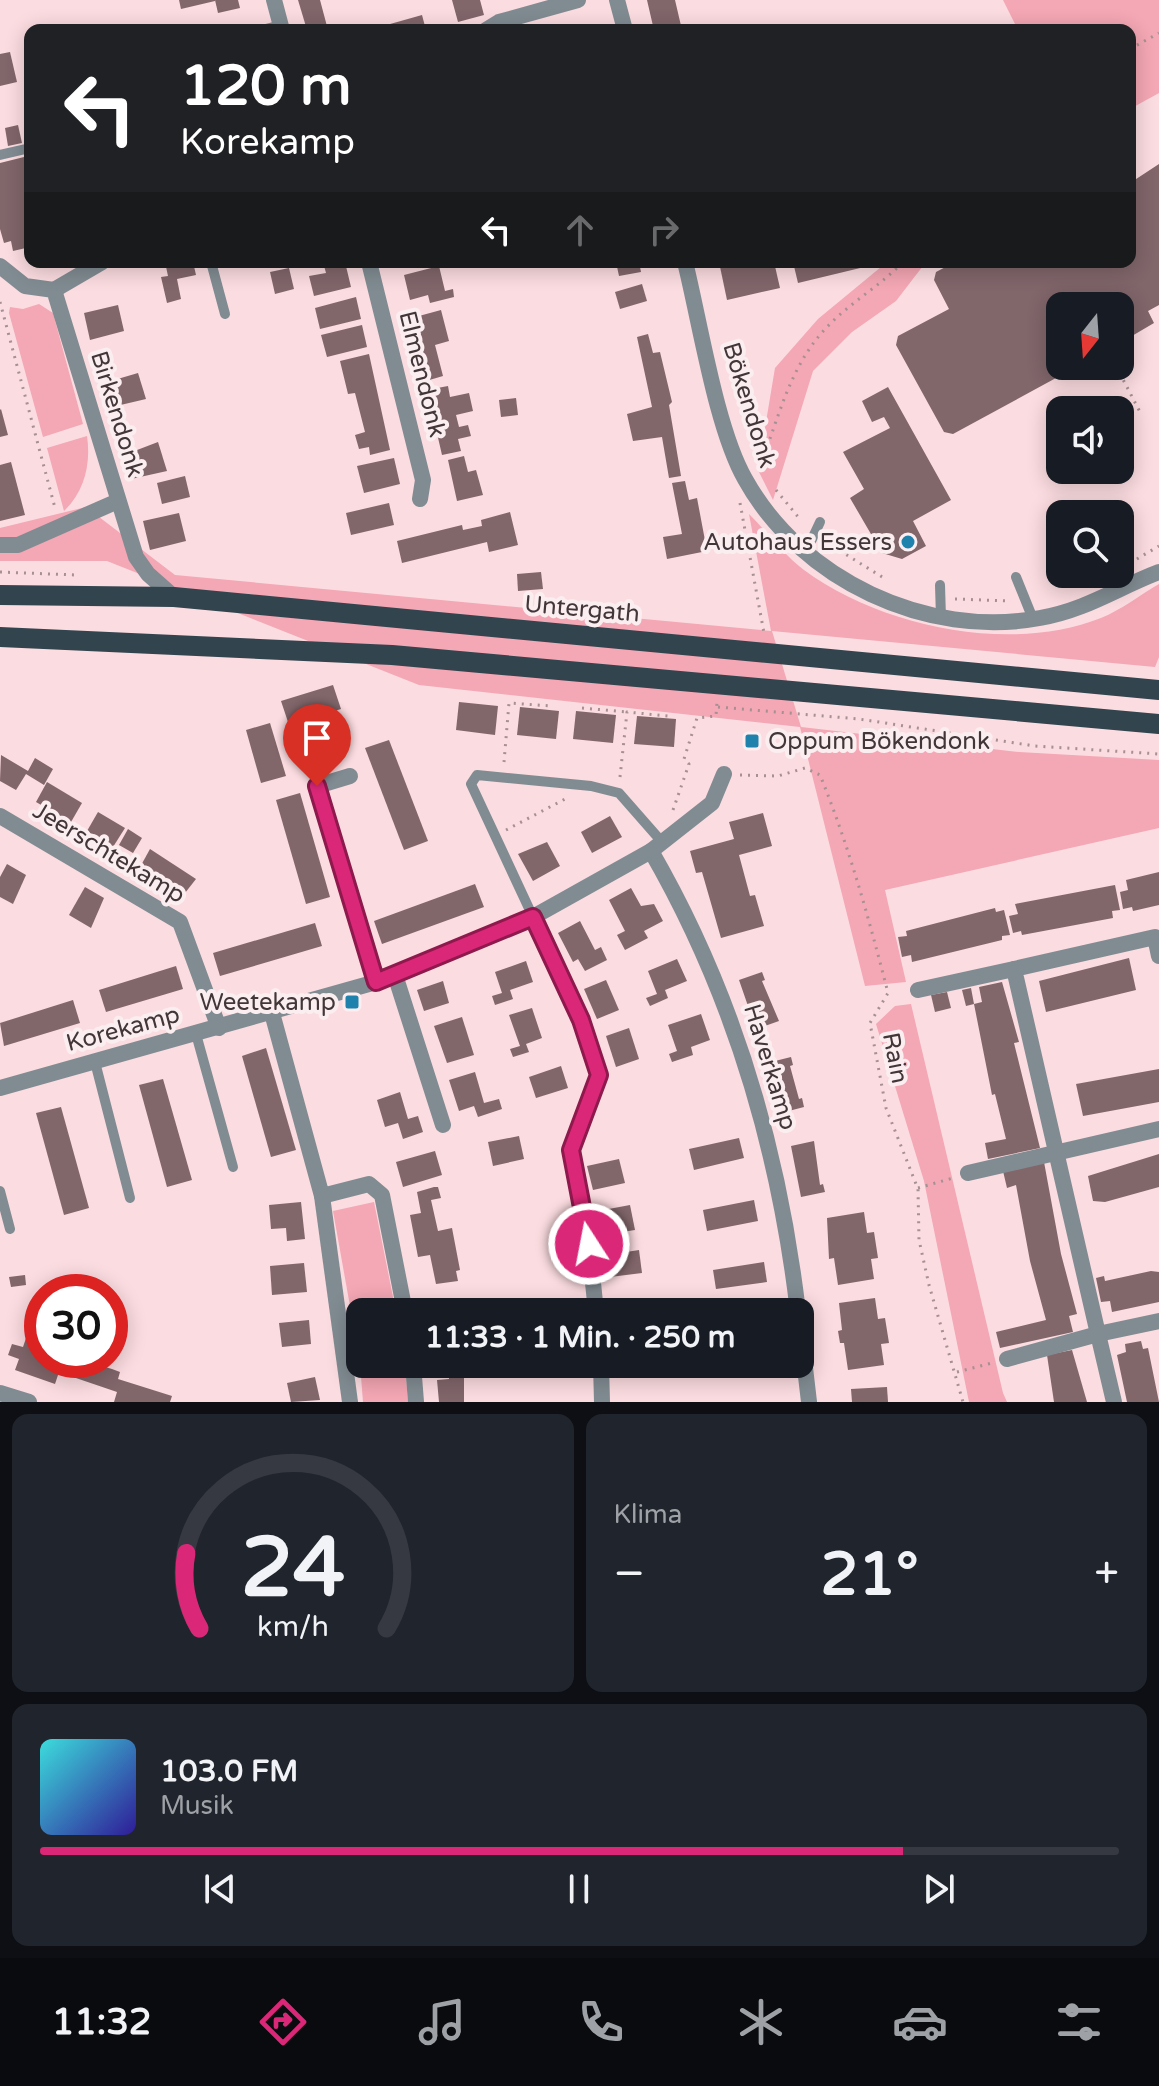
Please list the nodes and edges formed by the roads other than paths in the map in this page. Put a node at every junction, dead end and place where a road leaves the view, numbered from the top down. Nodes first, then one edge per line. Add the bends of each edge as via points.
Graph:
1 (274, 0) edge
2 (578, 0) edge
3 (617, 0) edge
4 (542, 5) edge
5 (281, 24) edge
6 (496, 24) edge
7 (623, 24) edge
8 (24, 149) edge
9 (0, 155) edge
10 (0, 266) edge
11 (92, 268) edge
12 (213, 268) edge
13 (370, 268) edge
14 (686, 268) edge
15 (54, 290) junction
16 (225, 314) dead end
17 (420, 499) dead end
18 (118, 501) junction
19 (820, 522) dead end
20 (0, 545) edge
21 (806, 552) junction
22 (1157, 572) edge
23 (1016, 577) dead end
24 (940, 585) dead end
25 (0, 595) edge
26 (174, 597) junction
27 (941, 618) junction
28 (1033, 619) junction
29 (0, 637) edge
30 (1159, 690) edge
31 (1159, 724) edge
32 (724, 774) road end
33 (350, 776) dead end
34 (0, 816) edge
35 (656, 847) junction
36 (533, 917) junction
37 (1157, 937) edge
38 (1159, 956) edge
39 (1014, 969) junction
40 (395, 975) junction
41 (376, 982) junction
42 (918, 990) dead end
43 (272, 1013) junction
44 (219, 1028) junction
45 (196, 1034) junction
46 (95, 1062) junction
47 (0, 1088) edge
48 (443, 1125) dead end
49 (1159, 1129) edge
50 (1055, 1151) junction
51 (233, 1167) dead end
52 (968, 1173) road end
53 (0, 1191) edge
54 (322, 1196) junction
55 (130, 1198) dead end
56 (10, 1229) dead end
57 (402, 1298) edge
58 (595, 1298) edge
59 (796, 1298) edge
60 (1159, 1321) edge
61 (1098, 1334) junction
62 (1007, 1359) road end
63 (414, 1378) edge
64 (601, 1378) edge
65 (806, 1378) edge
66 (0, 1393) edge
67 (29, 1402) edge
68 (350, 1402) edge
69 (416, 1402) edge
70 (602, 1402) edge
71 (809, 1402) edge
72 (1114, 1402) edge

1 - 5 street
2 - 4 street
3 - 7 street
4 - 6 street
8 - 9 lane
10 - 15 street via 25,286
11 - 15 street
12 - 16 lane
13 - 17 street, Elmendonk via 423,480
14 - 21 street, Bökendonk via 723,420 749,486 784,534
15 - 18 street, Birkendonk
18 - 20 street via 18,545
18 - 26 street, Birkendonk via 136,557
19 - 21 lane
21 - 27 street, Bökendonk via 861,590
22 - 28 street, Bökendonk via 1096,604
23 - 28 lane
24 - 27 lane
25 - 26 main road, Untergath
26 - 30 main road, Untergath
27 - 28 street, Bökendonk
29 - 31 main road via 392,655
32 - 35 street, Korekamp via 712,803
33 - 41 street via 317,786
34 - 44 street, Jeerschtekamp via 180,922
35 - 36 street, Korekamp
35 - 36 lane via 619,793 477,775 471,784
35 - 59 street, Haverkamp via 734,1029 765,1126
36 - 40 street, Korekamp
36 - 58 street via 581,1020 599,1075 571,1150
37 - 38 street
37 - 39 street
39 - 42 street
39 - 50 street
40 - 41 street, Korekamp
40 - 48 street
41 - 43 street, Korekamp
43 - 44 street, Korekamp
43 - 54 street
44 - 45 street, Korekamp
45 - 46 street, Korekamp
45 - 51 lane
46 - 47 street, Korekamp
46 - 55 lane
49 - 50 street
50 - 52 street
50 - 61 street
53 - 56 lane
54 - 57 street via 369,1184 382,1195
54 - 68 street
60 - 61 street
61 - 62 street
61 - 72 street
63 - 69 street
64 - 70 street
65 - 71 street
66 - 67 street

